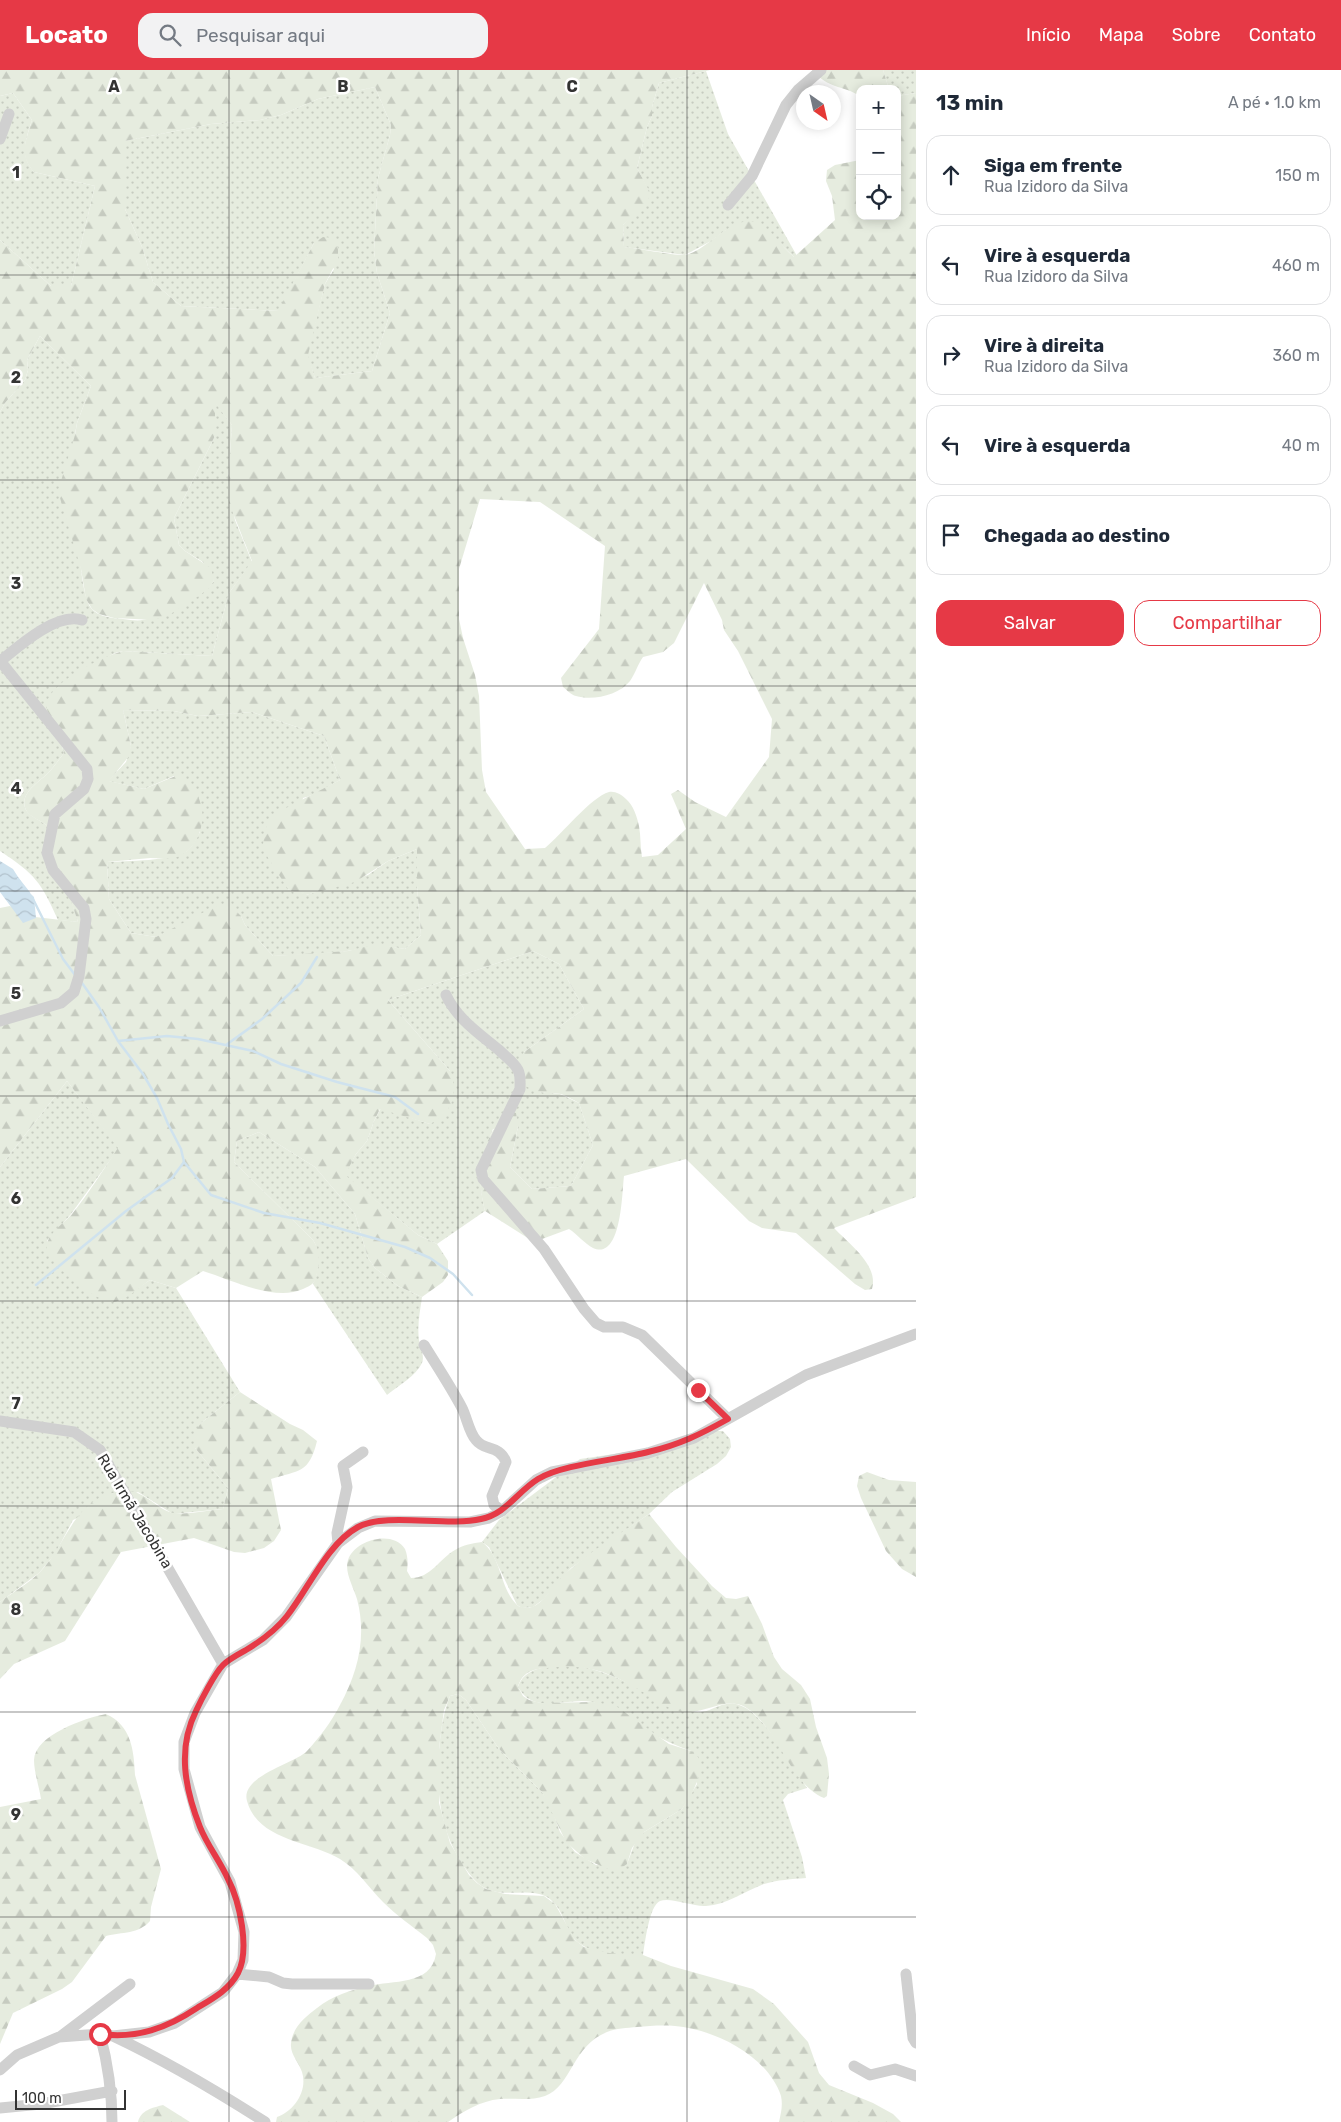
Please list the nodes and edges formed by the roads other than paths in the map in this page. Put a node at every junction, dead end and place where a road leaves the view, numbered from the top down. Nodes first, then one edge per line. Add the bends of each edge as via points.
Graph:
1 (821, 70) edge
2 (9, 114) dead end
3 (0, 139) edge
4 (728, 205) dead end
5 (82, 620) dead end
6 (446, 995) dead end
7 (0, 1021) edge
8 (916, 1334) edge
9 (424, 1345) dead end
10 (728, 1419) junction
11 (0, 1422) edge
12 (363, 1452) dead end
13 (502, 1511) junction
14 (338, 1543) junction
15 (223, 1664) junction
16 (237, 1974) junction
17 (906, 1974) dead end
18 (130, 1984) dead end
19 (369, 1984) dead end
20 (100, 2034) junction
21 (113, 2036) junction
22 (59, 2037) junction
23 (916, 2043) edge
24 (854, 2066) dead end
25 (0, 2070) edge
26 (916, 2076) edge
27 (112, 2090) junction
28 (0, 2108) edge
29 (112, 2122) edge
30 (265, 2122) edge

1 - 4 street via 786,105 752,176
2 - 3 street
5 - 7 street via 74,617 50,626 30,638 2,663 87,768 88,779 84,789 55,814 47,853 53,870 84,908 86,919 74,992 61,1003
6 - 10 street via 464,1020 508,1058 520,1078 520,1089 481,1170 483,1179 544,1249 596,1323 604,1327 623,1327 642,1335
8 - 10 street via 806,1375
9 - 13 street via 461,1407 475,1439 500,1451 506,1462 492,1496 494,1505
10 - 13 street via 694,1438 648,1452 552,1472 536,1480
11 - 15 street, Rua Irmã Jacobina via 74,1432 100,1450
12 - 14 street via 343,1466 347,1487 337,1533
13 - 14 street via 470,1522 375,1521 358,1528
14 - 15 street via 286,1617 263,1640
15 - 16 street via 195,1713 184,1742 184,1769 200,1827 230,1882 244,1932 243,1960
16 - 19 street via 269,1977 292,1984
16 - 21 street via 223,1992 175,2023 149,2032
17 - 23 street
18 - 22 street
20 - 21 street
20 - 22 street
20 - 27 street
21 - 30 street via 168,2062
22 - 25 street via 17,2055
24 - 26 street via 870,2075 895,2069
27 - 28 street via 41,2104
27 - 29 street

